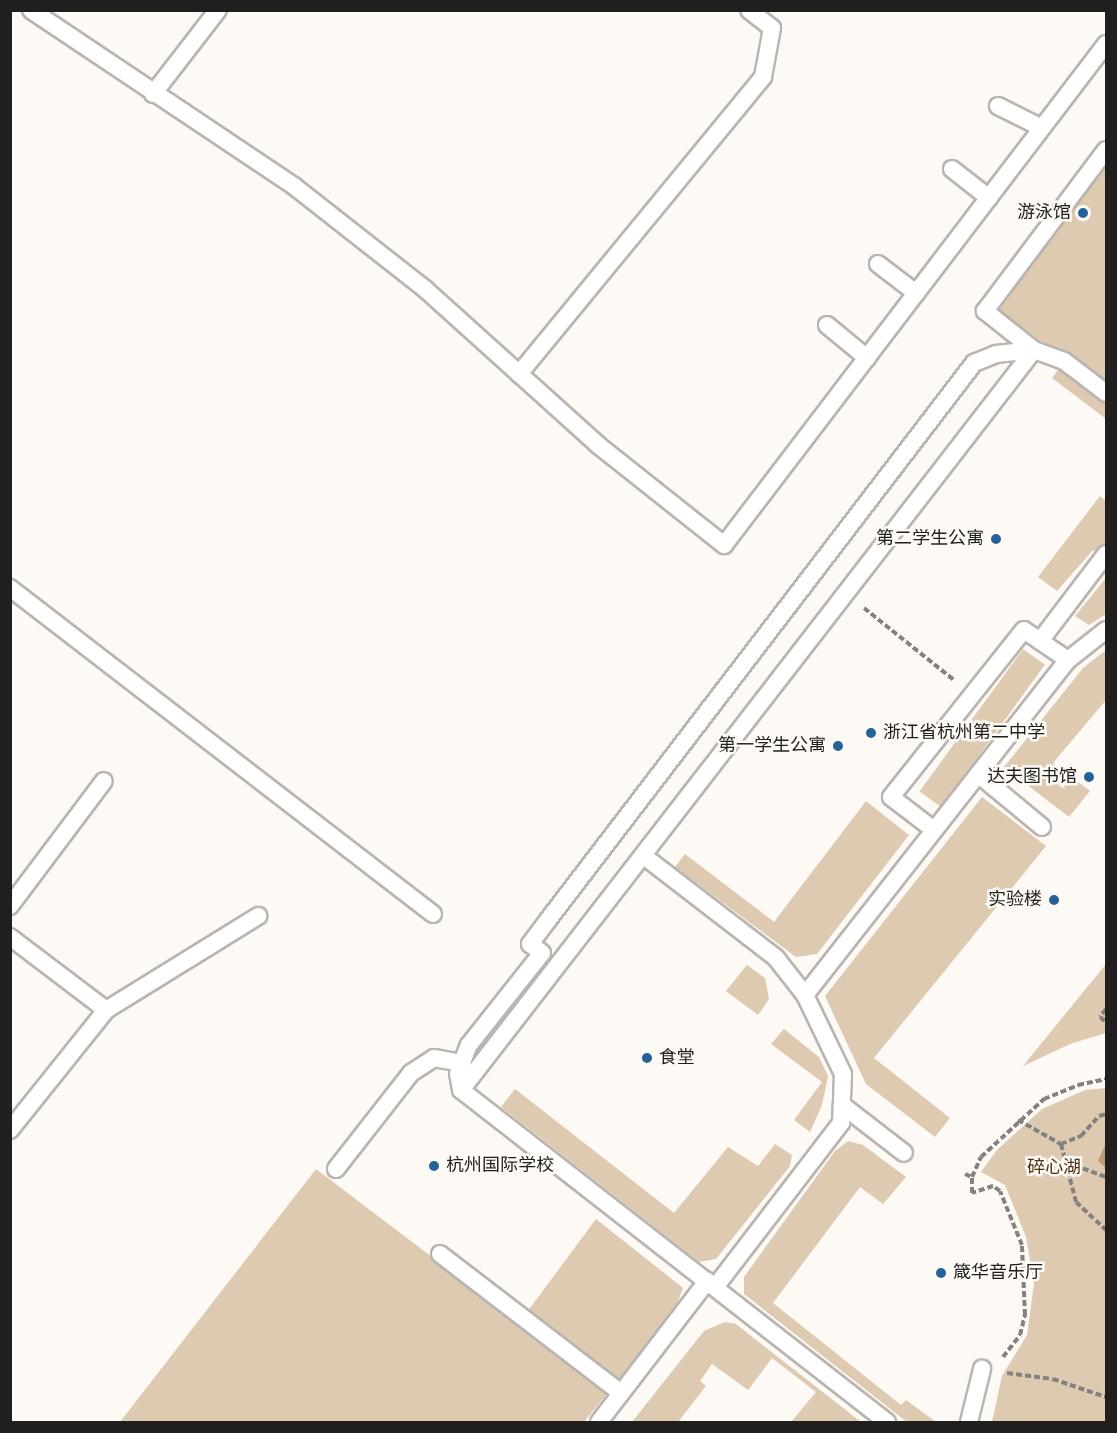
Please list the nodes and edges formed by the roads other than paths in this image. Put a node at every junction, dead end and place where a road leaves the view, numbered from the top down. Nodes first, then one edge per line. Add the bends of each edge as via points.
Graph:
1 (31, 10) edge
2 (219, 10) edge
3 (749, 10) edge
4 (1107, 44) edge
5 (153, 94) junction
6 (998, 106) dead end
7 (1042, 128) junction
8 (1107, 150) edge
9 (952, 169) dead end
10 (989, 198) junction
11 (878, 264) dead end
12 (916, 293) junction
13 (827, 325) dead end
14 (1034, 350) junction
15 (867, 358) junction
16 (519, 374) junction
17 (1107, 393) edge
18 (1107, 554) edge
19 (10, 588) edge
20 (1107, 630) edge
21 (1040, 640) junction
22 (1068, 660) junction
23 (978, 774) junction
24 (104, 781) dead end
25 (1042, 827) dead end
26 (934, 830) junction
27 (645, 858) junction
28 (10, 906) edge
29 (433, 914) dead end
30 (258, 916) dead end
31 (10, 938) edge
32 (805, 995) junction
33 (106, 1010) junction
34 (463, 1063) junction
35 (461, 1089) junction
36 (842, 1105) junction
37 (10, 1130) edge
38 (904, 1153) dead end
39 (336, 1169) dead end
40 (440, 1254) dead end
41 (711, 1284) junction
42 (982, 1369) road end
43 (621, 1393) junction
44 (599, 1422) edge
45 (887, 1422) edge
46 (969, 1422) edge

1 - 5 lane
2 - 5 lane
3 - 16 lane via 771,28 763,77
4 - 7 lane
5 - 16 lane via 295,187 425,289
6 - 7 lane
7 - 10 lane
8 - 14 lane via 985,311
9 - 10 lane
10 - 12 lane
11 - 12 lane
12 - 15 lane
13 - 15 lane
14 - 17 lane via 1064,361
14 - 27 lane
14 - 34 lane via 996,354 975,363 568,892 530,944 543,953 469,1045
15 - 16 lane via 724,544 598,446
18 - 21 lane
19 - 29 lane
20 - 22 lane
21 - 22 lane
21 - 26 lane via 1024,630 891,797
22 - 23 lane
23 - 25 lane
23 - 26 lane
24 - 28 lane
26 - 32 lane
27 - 32 lane via 776,958
27 - 35 lane
30 - 33 lane
31 - 33 lane
32 - 36 lane via 843,1074
33 - 37 lane
34 - 35 lane via 458,1073
34 - 39 lane via 434,1058 411,1072
35 - 41 lane
36 - 38 lane
36 - 41 lane via 841,1124
40 - 43 lane
41 - 43 lane
41 - 45 lane
42 - 46 lane
43 - 44 lane

